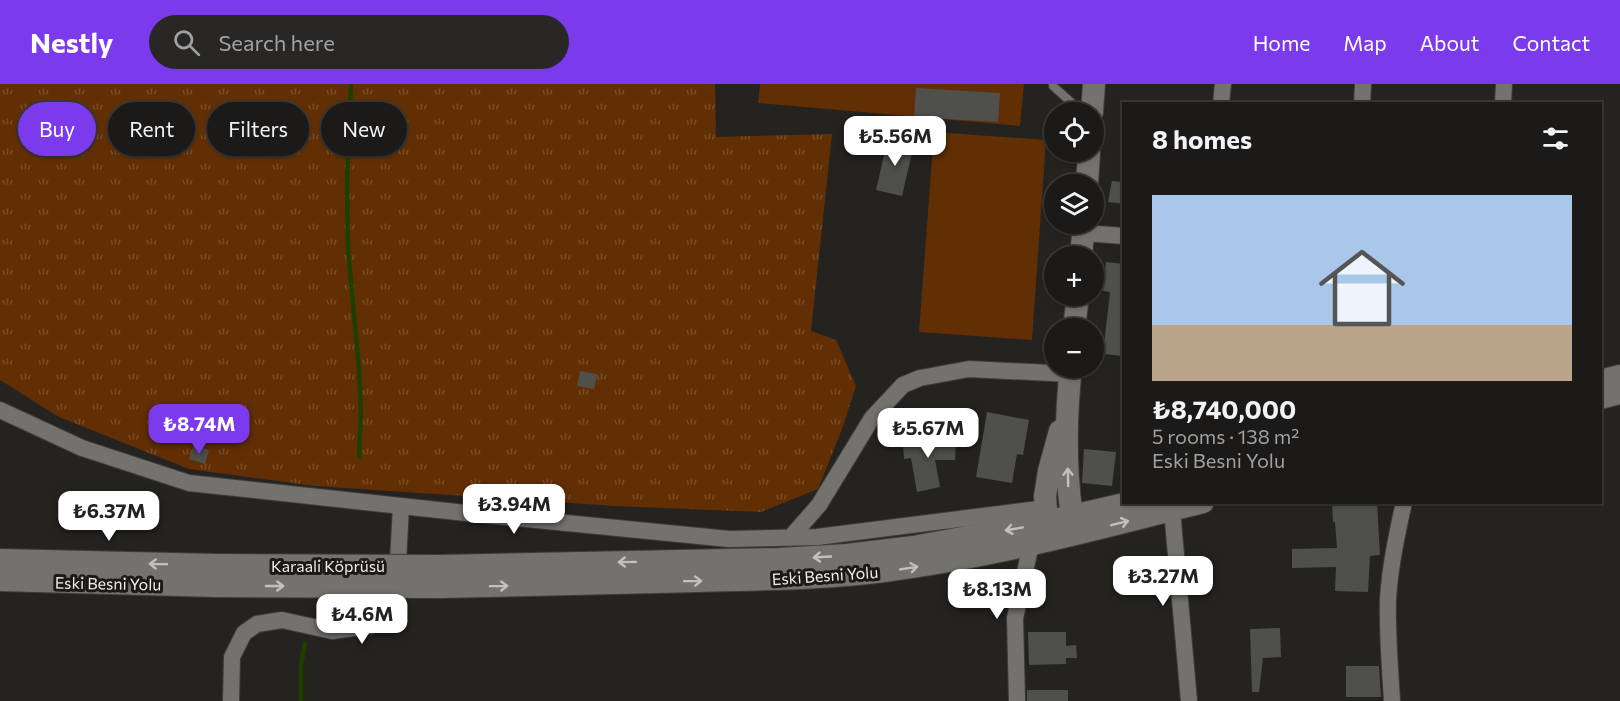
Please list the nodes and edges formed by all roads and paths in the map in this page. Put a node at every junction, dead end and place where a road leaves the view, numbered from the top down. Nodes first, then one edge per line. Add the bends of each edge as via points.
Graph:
1 (1053, 84) edge
2 (1094, 84) edge
3 (1223, 84) edge
4 (1363, 84) edge
5 (1504, 84) edge
6 (1071, 102) edge
7 (1093, 102) edge
8 (1221, 102) edge
9 (1362, 102) edge
10 (1503, 102) edge
11 (1104, 232) edge
12 (1122, 236) edge
13 (1044, 370) edge
14 (1620, 376) edge
15 (1069, 378) edge
16 (1602, 380) edge
17 (1620, 393) edge
18 (1602, 398) edge
19 (1067, 407) junction
20 (0, 410) edge
21 (1128, 504) edge
22 (1195, 504) edge
23 (1404, 504) edge
24 (401, 506) junction
25 (1172, 510) junction
26 (1073, 525) junction
27 (1043, 529) junction
28 (790, 538) junction
29 (0, 560) edge
30 (216, 575) junction
31 (440, 577) joint
32 (0, 580) edge
33 (231, 701) edge
34 (1017, 701) edge
35 (1189, 701) edge
36 (1392, 701) edge

1 - 6 lane
2 - 7 main road
3 - 8 street
4 - 9 street
5 - 10 street
11 - 12 street
13 - 28 street via 969,369 920,378 903,386 872,418 819,505
14 - 16 main road
15 - 19 main road
17 - 18 main road
26 -> 19 main road
19 - 27 main road via 1049,471
20 - 24 street via 82,448 189,483
21 - 26 main road, Eski Besni Yolu
22 - 25 main road, Eski Besni Yolu
23 - 36 street via 1388,597
24 - 28 street via 729,539
24 - 33 street via 396,600 389,612 370,626 332,631 282,620 257,624 244,633 232,657
26 -> 25 main road, Eski Besni Yolu
25 - 35 street
26 - 27 main road, Eski Besni Yolu
27 - 28 street via 983,515
27 - 31 main road, Eski Besni Yolu via 916,567 849,575
27 - 34 street via 1015,618
30 -> 29 main road, Eski Besni Yolu
30 - 31 main road, Karaali Köprüsü, bridge
30 - 32 main road, Eski Besni Yolu

